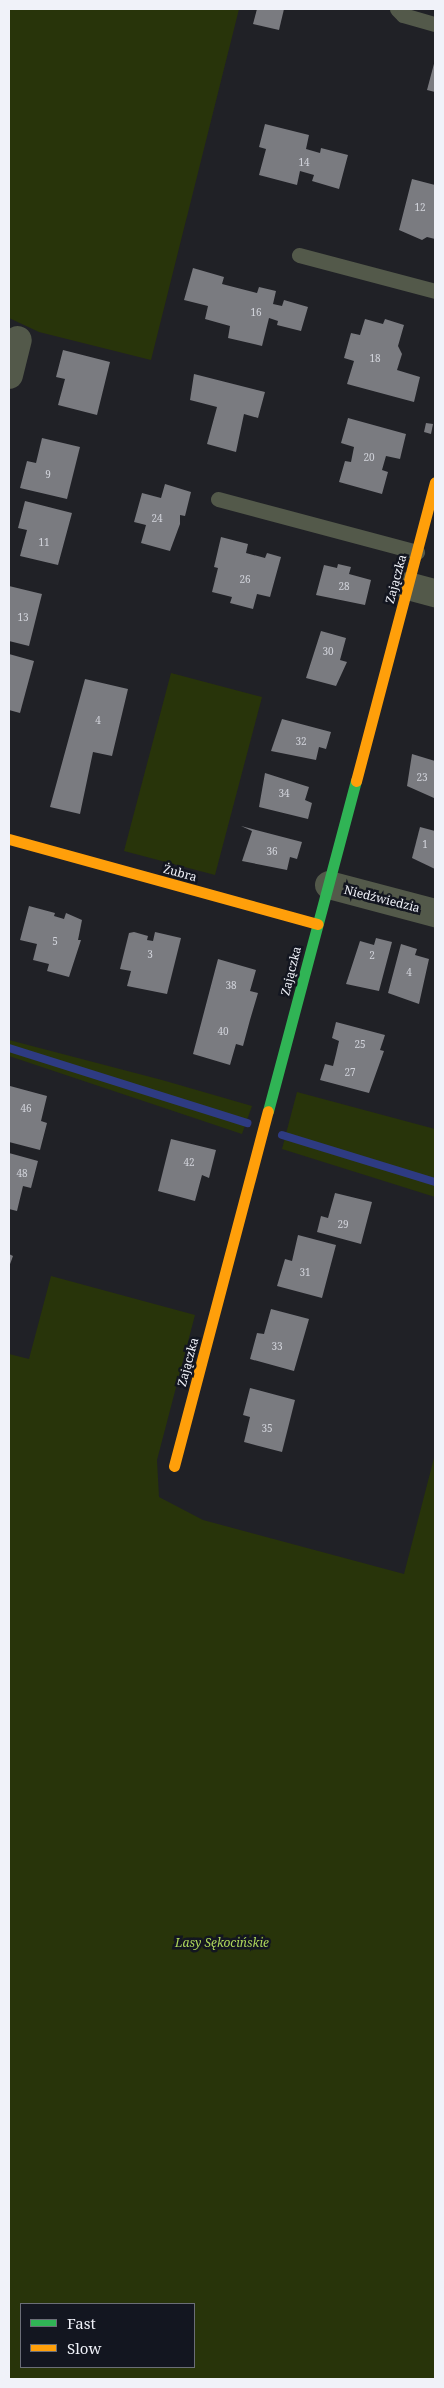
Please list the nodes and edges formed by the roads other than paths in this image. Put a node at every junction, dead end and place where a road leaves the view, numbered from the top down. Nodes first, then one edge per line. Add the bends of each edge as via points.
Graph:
1 (397, 9) edge
2 (435, 24) edge
3 (299, 255) dead end
4 (435, 291) edge
5 (18, 340) dead end
6 (9, 376) edge
7 (435, 482) edge
8 (218, 499) dead end
9 (417, 552) junction
10 (408, 586) junction
11 (435, 593) edge
12 (9, 839) edge
13 (328, 885) junction
14 (435, 913) edge
15 (317, 924) junction
16 (174, 1466) dead end

1 - 2 lane via 402,15
3 - 4 lane
5 - 6 street
7 - 9 street, Zajączka
8 - 9 lane
9 - 10 street, Zajączka
10 - 11 street
10 - 13 street, Zajączka
12 - 15 street, Żubra
13 - 14 street, Niedźwiedzia
13 - 15 street, Zajączka
15 - 16 street, Zajączka

